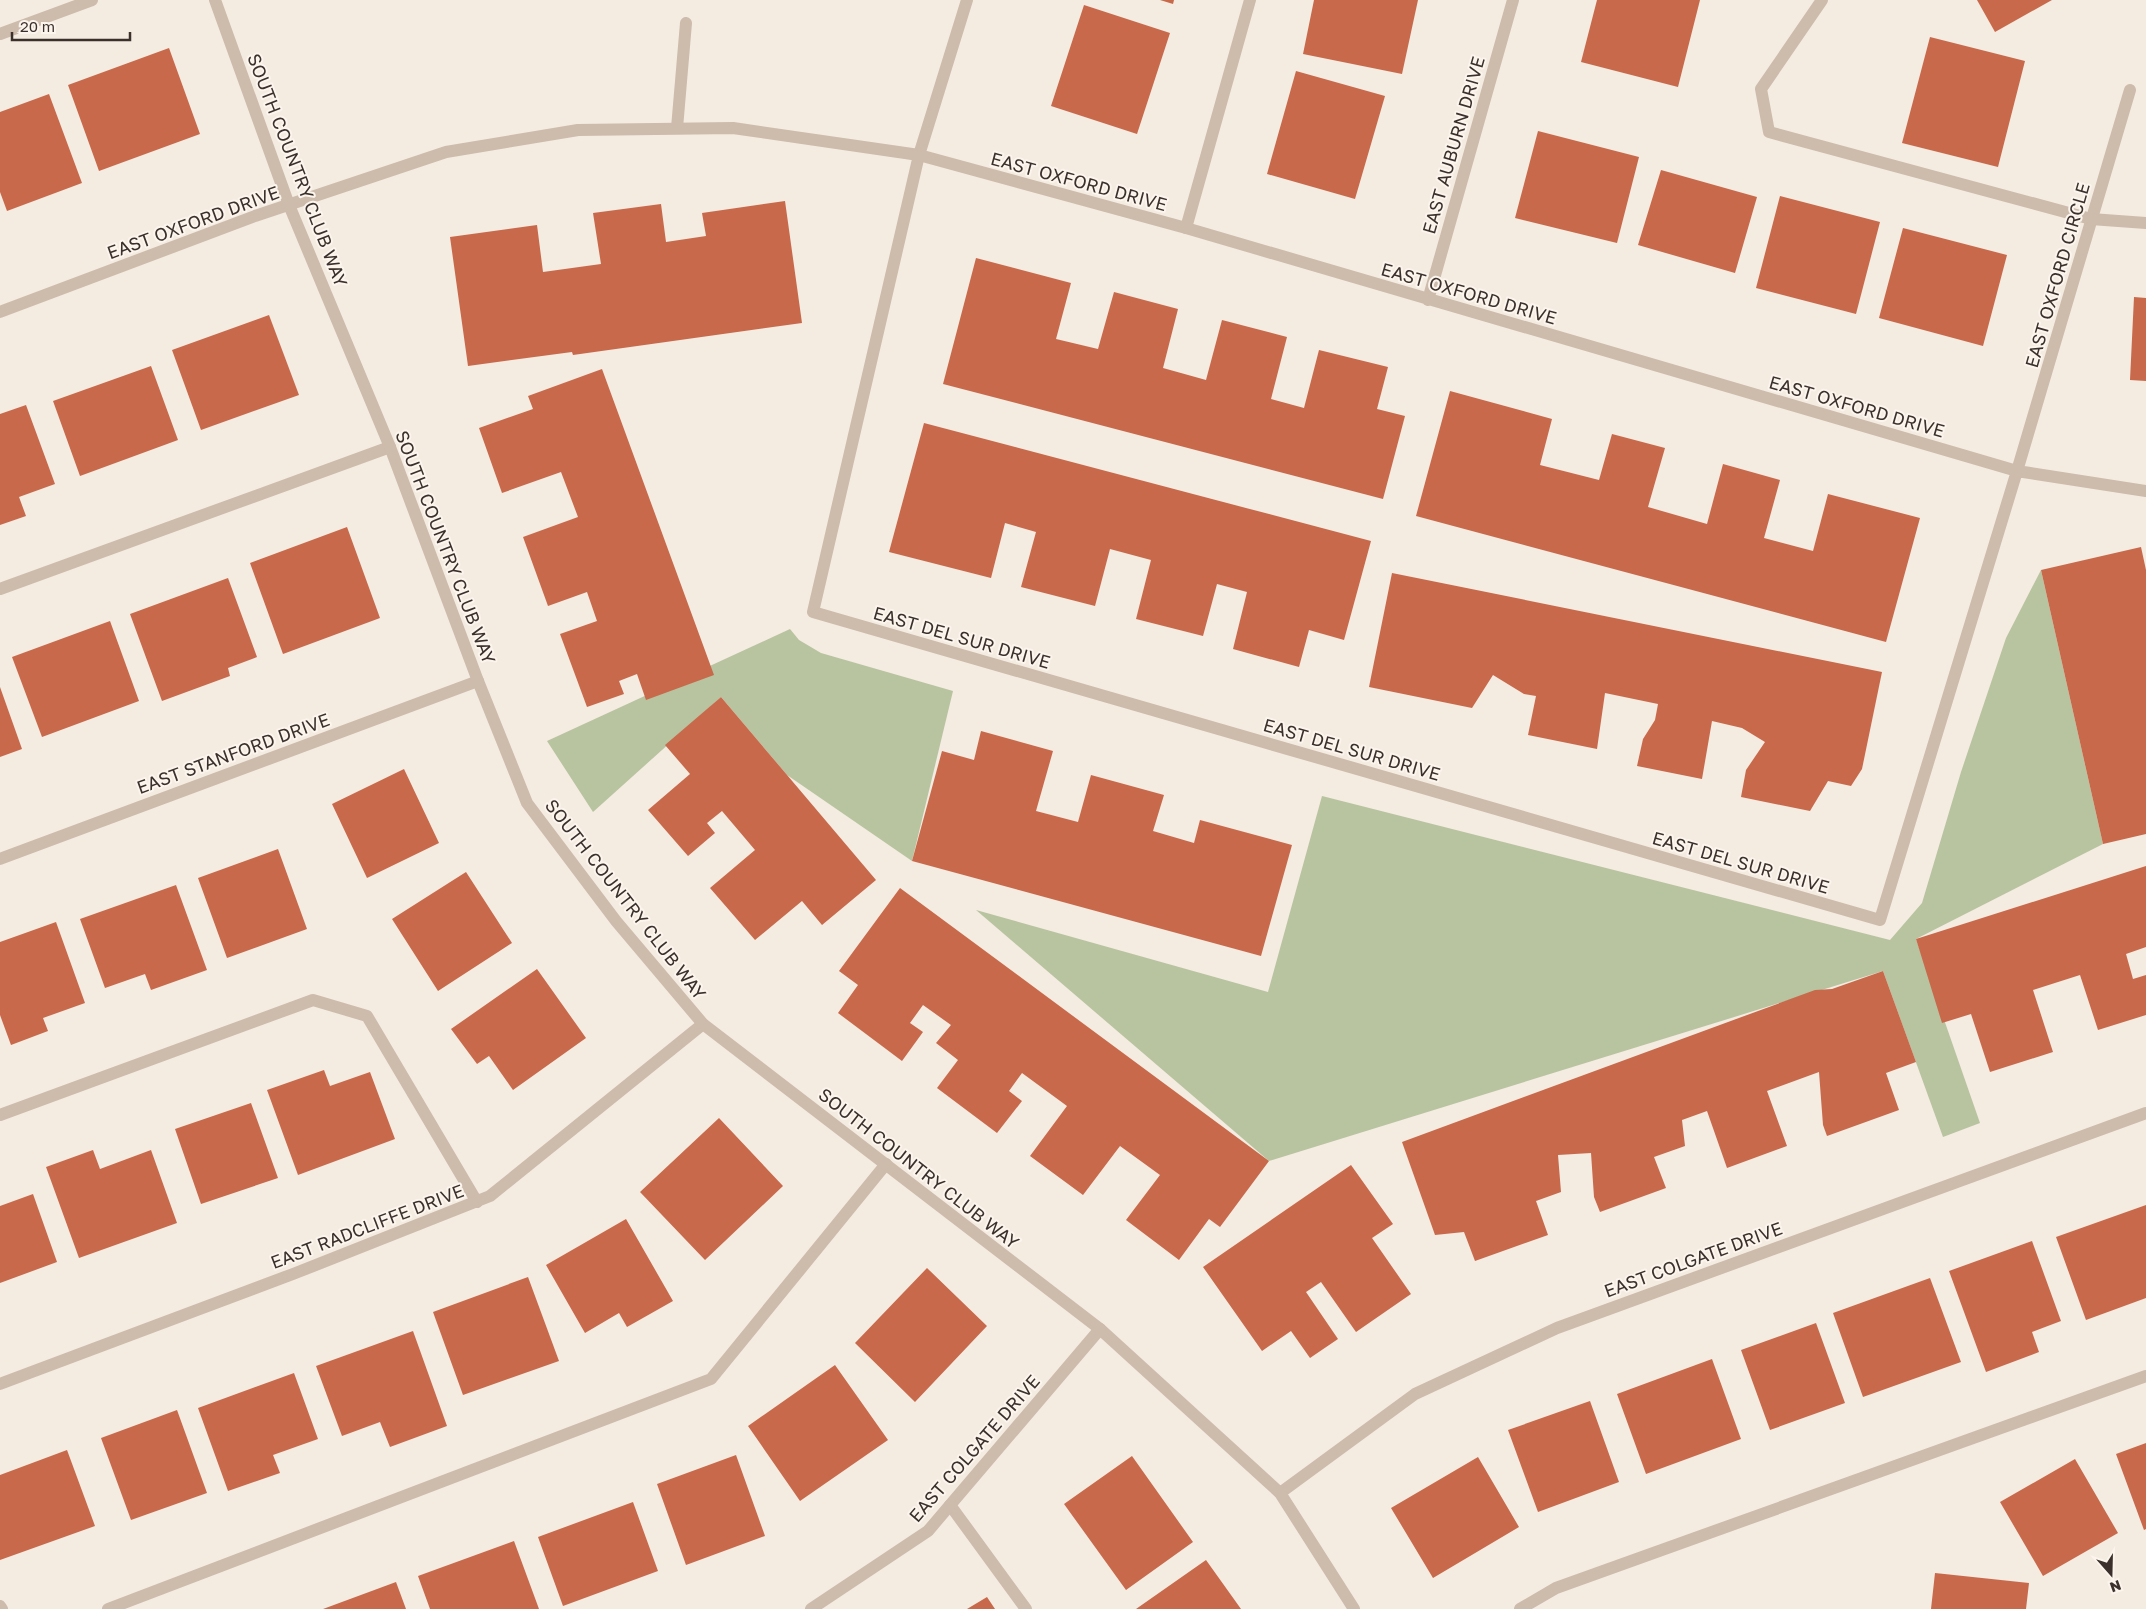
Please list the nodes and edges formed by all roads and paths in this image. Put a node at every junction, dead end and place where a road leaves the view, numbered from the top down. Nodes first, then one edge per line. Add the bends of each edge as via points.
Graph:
1 (92, 0) edge
2 (215, 0) edge
3 (967, 0) edge
4 (1250, 0) edge
5 (1513, 0) edge
6 (1822, 0) edge
7 (686, 24) dead end
8 (0, 34) edge
9 (2130, 90) dead end
10 (677, 128) junction
11 (919, 155) junction
12 (290, 205) junction
13 (2092, 219) junction
14 (2146, 223) edge
15 (1186, 228) junction
16 (1428, 300) junction
17 (0, 312) edge
18 (390, 448) junction
19 (2018, 471) junction
20 (2146, 490) edge
21 (0, 590) edge
22 (478, 681) junction
23 (0, 859) edge
24 (703, 1024) junction
25 (2146, 1113) edge
26 (0, 1114) edge
27 (886, 1164) junction
28 (476, 1202) junction
29 (1100, 1329) junction
30 (2146, 1376) edge
31 (0, 1384) edge
32 (1280, 1493) junction
33 (950, 1505) junction
34 (108, 1609) edge
35 (811, 1609) edge
36 (1026, 1609) edge
37 (1354, 1609) edge
38 (1520, 1609) edge

1 - 8 street
2 - 12 street, SOUTH COUNTRY CLUB WAY
3 - 11 street
4 - 15 street
5 - 16 street, EAST AUBURN DRIVE
6 - 13 street via 1760,90 1770,132
7 - 10 street
9 - 13 street, EAST OXFORD CIRCLE
10 - 11 street, EAST OXFORD DRIVE via 733,128
10 - 12 street, EAST OXFORD DRIVE via 578,130 446,152
11 - 15 street, EAST OXFORD DRIVE
11 - 19 street, EAST DEL SUR DRIVE via 813,612 1880,920
12 - 17 street, EAST OXFORD DRIVE
12 - 18 street, SOUTH COUNTRY CLUB WAY
13 - 14 street
13 - 19 street, EAST OXFORD CIRCLE
15 - 16 street, EAST OXFORD DRIVE
16 - 19 street, EAST OXFORD DRIVE
18 - 21 street
18 - 22 street, SOUTH COUNTRY CLUB WAY
19 - 20 street, EAST OXFORD DRIVE
22 - 23 street, EAST STANFORD DRIVE
22 - 24 street, SOUTH COUNTRY CLUB WAY via 527,803 616,921
24 - 27 street, SOUTH COUNTRY CLUB WAY
24 - 28 street, EAST RADCLIFFE DRIVE via 490,1196
25 - 32 street, EAST COLGATE DRIVE via 1557,1328 1415,1394
26 - 28 street via 313,1000 367,1016
27 - 29 street, SOUTH COUNTRY CLUB WAY
27 - 34 street via 711,1379
28 - 31 street, EAST RADCLIFFE DRIVE
29 - 32 street, SOUTH COUNTRY CLUB WAY
29 - 33 street, EAST COLGATE DRIVE
30 - 38 street via 1556,1588
32 - 37 street, SOUTH COUNTRY CLUB WAY
33 - 35 street, EAST COLGATE DRIVE via 928,1532
33 - 36 street

